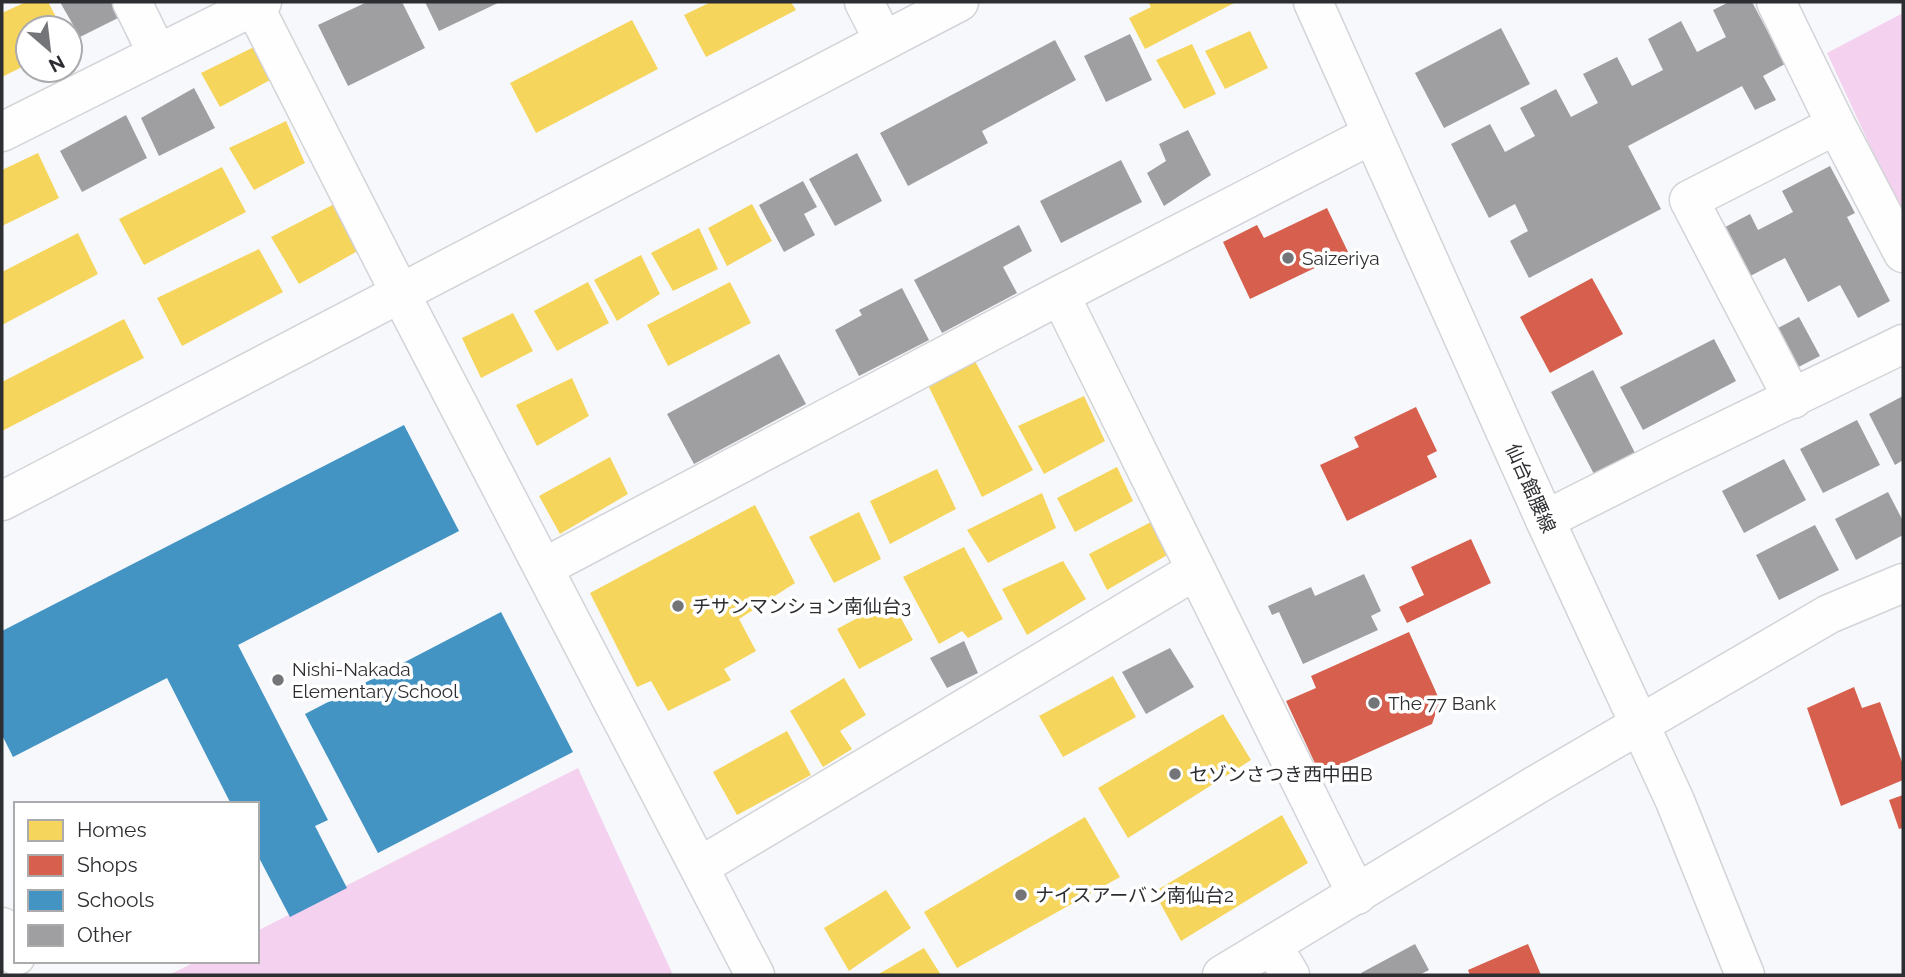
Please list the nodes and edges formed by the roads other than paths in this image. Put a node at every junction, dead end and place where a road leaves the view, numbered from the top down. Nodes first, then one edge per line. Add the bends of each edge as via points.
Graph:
1 (132, 2) edge
2 (864, 2) edge
3 (959, 2) edge
4 (1313, 2) edge
5 (1776, 2) edge
6 (258, 4) edge
7 (884, 41) junction
8 (157, 53) junction
9 (1836, 125) junction
10 (2, 132) edge
11 (1371, 135) junction
12 (1903, 253) edge
13 (400, 293) junction
14 (1060, 295) junction
15 (1903, 344) edge
16 (1793, 399) junction
17 (2, 501) edge
18 (1545, 520) junction
19 (543, 568) junction
20 (1196, 570) junction
21 (1903, 583) edge
22 (1640, 725) junction
23 (699, 867) junction
24 (1357, 895) junction
25 (2, 928) edge
26 (14, 952) edge
27 (1281, 960) edge
28 (754, 975) edge
29 (1222, 975) edge
30 (1745, 975) edge

1 - 8 street
2 - 7 street
3 - 7 street
4 - 11 street, 仙台館腰線
5 - 9 street
6 - 8 street
6 - 13 street
7 - 13 street
8 - 10 street
9 - 12 street
9 - 16 street via 1689,200
11 - 14 street
11 - 18 street, 仙台館腰線
13 - 17 street
13 - 19 street
14 - 19 street
14 - 20 street
15 - 16 street
16 - 18 street
18 - 22 street, 仙台館腰線
19 - 23 street
20 - 23 street
20 - 24 street
21 - 22 street via 1829,614
22 - 24 street
22 - 30 street, 仙台館腰線
23 - 28 street
24 - 27 street
25 - 26 street
27 - 29 street

